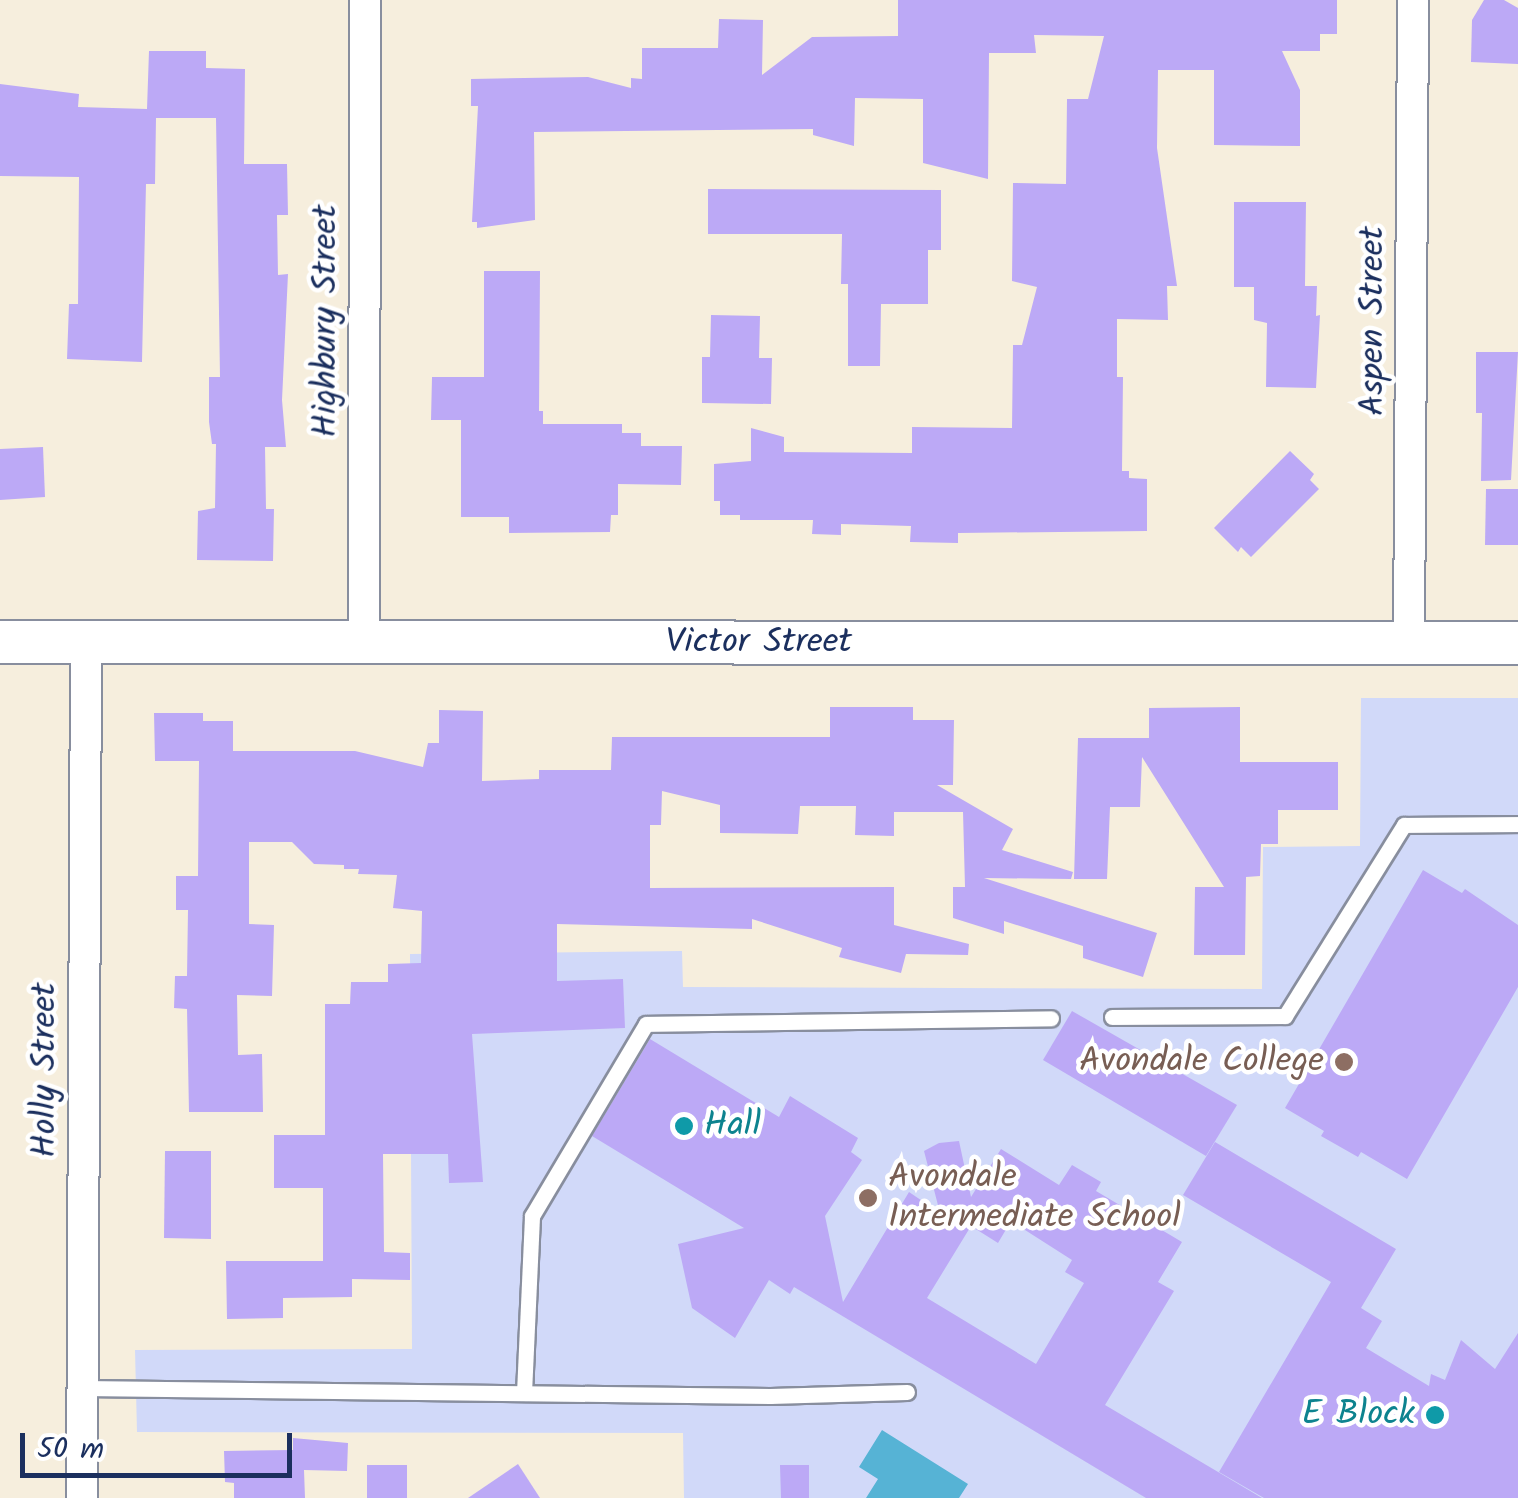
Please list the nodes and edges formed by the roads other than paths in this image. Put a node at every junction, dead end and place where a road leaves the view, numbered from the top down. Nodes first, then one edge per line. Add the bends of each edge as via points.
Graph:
1 (365, 0) edge
2 (1413, 0) edge
3 (0, 642) edge
4 (86, 642) junction
5 (364, 642) junction
6 (1409, 643) junction
7 (1518, 643) edge
8 (1518, 824) edge
9 (1051, 1018) dead end
10 (1112, 1018) dead end
11 (82, 1388) junction
12 (907, 1392) dead end
13 (524, 1393) junction
14 (82, 1498) edge

1 - 5 street, Highbury Street
2 - 6 street, Aspen Street
3 - 4 street, Victor Street
4 - 5 street, Victor Street
4 - 11 street, Holly Street
5 - 6 street, Victor Street
6 - 7 street, Victor Street
8 - 10 lane via 1404,826 1285,1016
9 - 13 lane via 646,1024 532,1216
11 - 13 lane
11 - 14 street, Holly Street
12 - 13 lane

